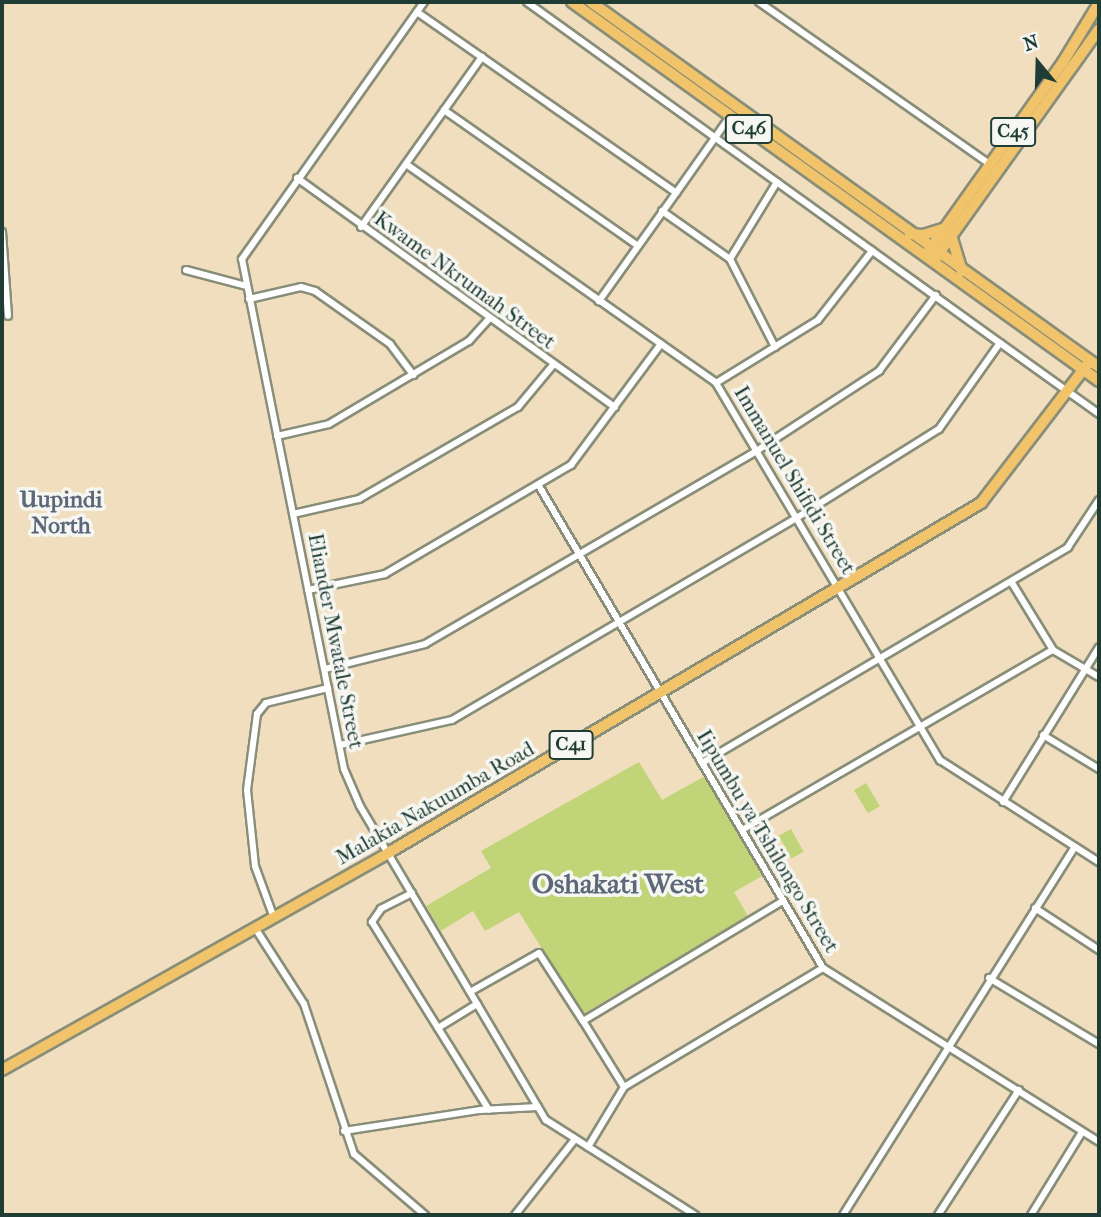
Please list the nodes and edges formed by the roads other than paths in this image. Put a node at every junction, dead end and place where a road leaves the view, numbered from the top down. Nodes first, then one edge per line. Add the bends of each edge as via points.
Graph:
1 (424, 2) edge
2 (527, 2) edge
3 (572, 2) edge
4 (591, 2) edge
5 (759, 2) edge
6 (1099, 3) edge
7 (417, 12) junction
8 (1099, 29) edge
9 (482, 57) junction
10 (737, 106) junction
11 (443, 110) junction
12 (730, 116) junction
13 (715, 138) junction
14 (405, 164) junction
15 (993, 167) junction
16 (298, 178) junction
17 (777, 182) junction
18 (676, 193) junction
19 (662, 211) junction
20 (360, 227) junction
21 (2, 232) edge
22 (948, 232) junction
23 (910, 233) junction
24 (637, 245) junction
25 (872, 251) junction
26 (931, 257) junction
27 (730, 260) junction
28 (186, 270) dead end
29 (963, 273) junction
30 (246, 286) junction
31 (936, 295) junction
32 (249, 299) junction
33 (599, 301) junction
34 (8, 316) dead end
35 (489, 319) junction
36 (1000, 342) junction
37 (661, 344) junction
38 (775, 347) junction
39 (1095, 364) edge
40 (553, 365) junction
41 (1083, 370) junction
42 (412, 375) junction
43 (1099, 382) edge
44 (716, 383) junction
45 (1069, 391) junction
46 (615, 407) junction
47 (1099, 414) edge
48 (277, 436) junction
49 (758, 450) junction
50 (539, 486) junction
51 (1099, 500) edge
52 (293, 514) junction
53 (798, 517) junction
54 (578, 554) junction
55 (1012, 583) junction
56 (839, 588) junction
57 (308, 590) junction
58 (618, 622) junction
59 (1099, 648) edge
60 (1053, 650) junction
61 (882, 660) junction
62 (1086, 668) junction
63 (325, 669) junction
64 (1099, 677) edge
65 (328, 688) junction
66 (660, 692) junction
67 (920, 726) junction
68 (1043, 735) junction
69 (340, 745) junction
70 (702, 764) junction
71 (1099, 769) edge
72 (1003, 802) junction
73 (742, 831) junction
74 (1075, 846) junction
75 (388, 853) junction
76 (1099, 862) edge
77 (412, 893) junction
78 (783, 901) junction
79 (1035, 908) junction
80 (274, 918) junction
81 (255, 928) junction
82 (1099, 950) edge
83 (823, 968) junction
84 (989, 978) junction
85 (470, 992) junction
86 (477, 1004) junction
87 (583, 1021) junction
88 (438, 1028) junction
89 (1099, 1044) edge
90 (949, 1047) junction
91 (2, 1070) edge
92 (624, 1087) junction
93 (1019, 1090) junction
94 (538, 1107) junction
95 (489, 1110) junction
96 (344, 1131) junction
97 (1082, 1132) junction
98 (575, 1139) junction
99 (1099, 1142) edge
100 (588, 1147) junction
101 (425, 1215) edge
102 (515, 1215) edge
103 (695, 1215) edge
104 (843, 1215) edge
105 (938, 1215) edge
106 (1031, 1215) edge

1 - 7 street, Eliander Mwatale Street
2 - 13 street
3 - 12 main road, C46
4 - 10 main road, C46
5 - 15 street
6 - 15 main road, C45
7 - 9 street
7 - 16 street, Eliander Mwatale Street
8 - 15 main road, C45
9 - 11 street
9 - 18 street
10 - 12 street
10 - 23 main road, C46
11 - 14 street
11 - 24 street
12 - 13 street
12 - 26 main road, C46
13 - 17 street
13 - 18 street
14 - 20 street
14 - 33 street, Immanuel Shifidi Street
15 - 22 main road, C45
16 - 20 street, Kwame Nkrumah Street
16 - 30 street, Eliander Mwatale Street via 244,251
17 - 25 street
17 - 27 street
18 - 19 street
19 - 24 street
19 - 27 street
20 - 35 street, Kwame Nkrumah Street
21 - 34 street
22 - 23 main road
22 - 26 main road, C45
22 - 29 main road
23 - 26 main road, C46
24 - 33 street
25 - 31 street
25 - 38 street via 823,315
26 - 29 main road, C46
26 - 41 main road, C46
27 - 38 street
28 - 30 street
29 - 39 main road, C46
30 - 32 street, Eliander Mwatale Street
31 - 36 street
31 - 49 street via 879,371
32 - 42 street via 301,287 315,291 390,344
32 - 48 street, Eliander Mwatale Street
33 - 37 street, Immanuel Shifidi Street
35 - 40 street, Kwame Nkrumah Street
35 - 42 street via 469,341
36 - 45 street
36 - 53 street via 939,429
37 - 44 street, Immanuel Shifidi Street
37 - 46 street
38 - 44 street
39 - 41 main road, Malakia Nakuumba Road / C41
40 - 46 street, Kwame Nkrumah Street
40 - 52 street via 518,407 359,499
41 - 43 main road, C46
41 - 45 main road, Malakia Nakuumba Road / C41
42 - 48 street via 329,425
44 - 49 street, Immanuel Shifidi Street
45 - 47 street
45 - 56 main road, Malakia Nakuumba Road / C41 via 986,500
46 - 50 street via 578,460
48 - 52 street, Eliander Mwatale Street
49 - 53 street, Immanuel Shifidi Street
49 - 54 street
50 - 54 street, Iipumbu ya Tshilongo Street
50 - 57 street via 385,574
51 - 55 street via 1068,547
52 - 57 street, Eliander Mwatale Street
53 - 56 street, Immanuel Shifidi Street
53 - 58 street
54 - 58 street, Iipumbu ya Tshilongo Street
54 - 63 street via 414,649
55 - 60 street
55 - 61 street
56 - 61 street, Immanuel Shifidi Street
56 - 66 main road, Malakia Nakuumba Road / C41
57 - 63 street, Eliander Mwatale Street
58 - 66 street, Iipumbu ya Tshilongo Street
58 - 69 street via 441,725
59 - 62 street
60 - 62 street
60 - 67 street
61 - 67 street, Immanuel Shifidi Street
61 - 70 street
62 - 64 street
62 - 68 street
63 - 65 street, Eliander Mwatale Street
65 - 69 street, Eliander Mwatale Street
65 - 80 street via 266,703 257,714 247,790 257,846 255,866
66 - 70 street, Iipumbu ya Tshilongo Street
66 - 75 main road, Malakia Nakuumba Road / C41
67 - 72 street, Immanuel Shifidi Street via 943,763
67 - 73 street
68 - 71 street
68 - 72 street
69 - 75 street, Eliander Mwatale Street via 348,781
70 - 73 street, Iipumbu ya Tshilongo Street
72 - 74 street, Immanuel Shifidi Street
73 - 78 street, Iipumbu ya Tshilongo Street
74 - 76 street, Immanuel Shifidi Street
74 - 79 street
75 - 77 street, Eliander Mwatale Street
75 - 80 main road, Malakia Nakuumba Road / C41
77 - 85 street, Eliander Mwatale Street
77 - 88 street via 381,909 372,922
78 - 83 street, Iipumbu ya Tshilongo Street
78 - 87 street
79 - 82 street
79 - 84 street
80 - 81 main road, Malakia Nakuumba Road / C41
81 - 91 main road, Malakia Nakuumba Road / C41
81 - 96 street via 304,1004
83 - 90 street, Iipumbu ya Tshilongo Street
83 - 92 street
84 - 89 street
84 - 90 street
85 - 86 street, Eliander Mwatale Street
85 - 87 street via 539,953
86 - 88 street
86 - 94 street, Eliander Mwatale Street
87 - 92 street
88 - 95 street
90 - 93 street, Iipumbu ya Tshilongo Street
90 - 104 street
92 - 100 street
93 - 97 street, Iipumbu ya Tshilongo Street
93 - 105 street
94 - 95 street
94 - 98 street, Eliander Mwatale Street via 546,1120
95 - 96 street
96 - 101 street via 361,1161
97 - 99 street, Iipumbu ya Tshilongo Street
97 - 106 street
98 - 100 street, Eliander Mwatale Street
98 - 102 street
100 - 103 street, Eliander Mwatale Street

